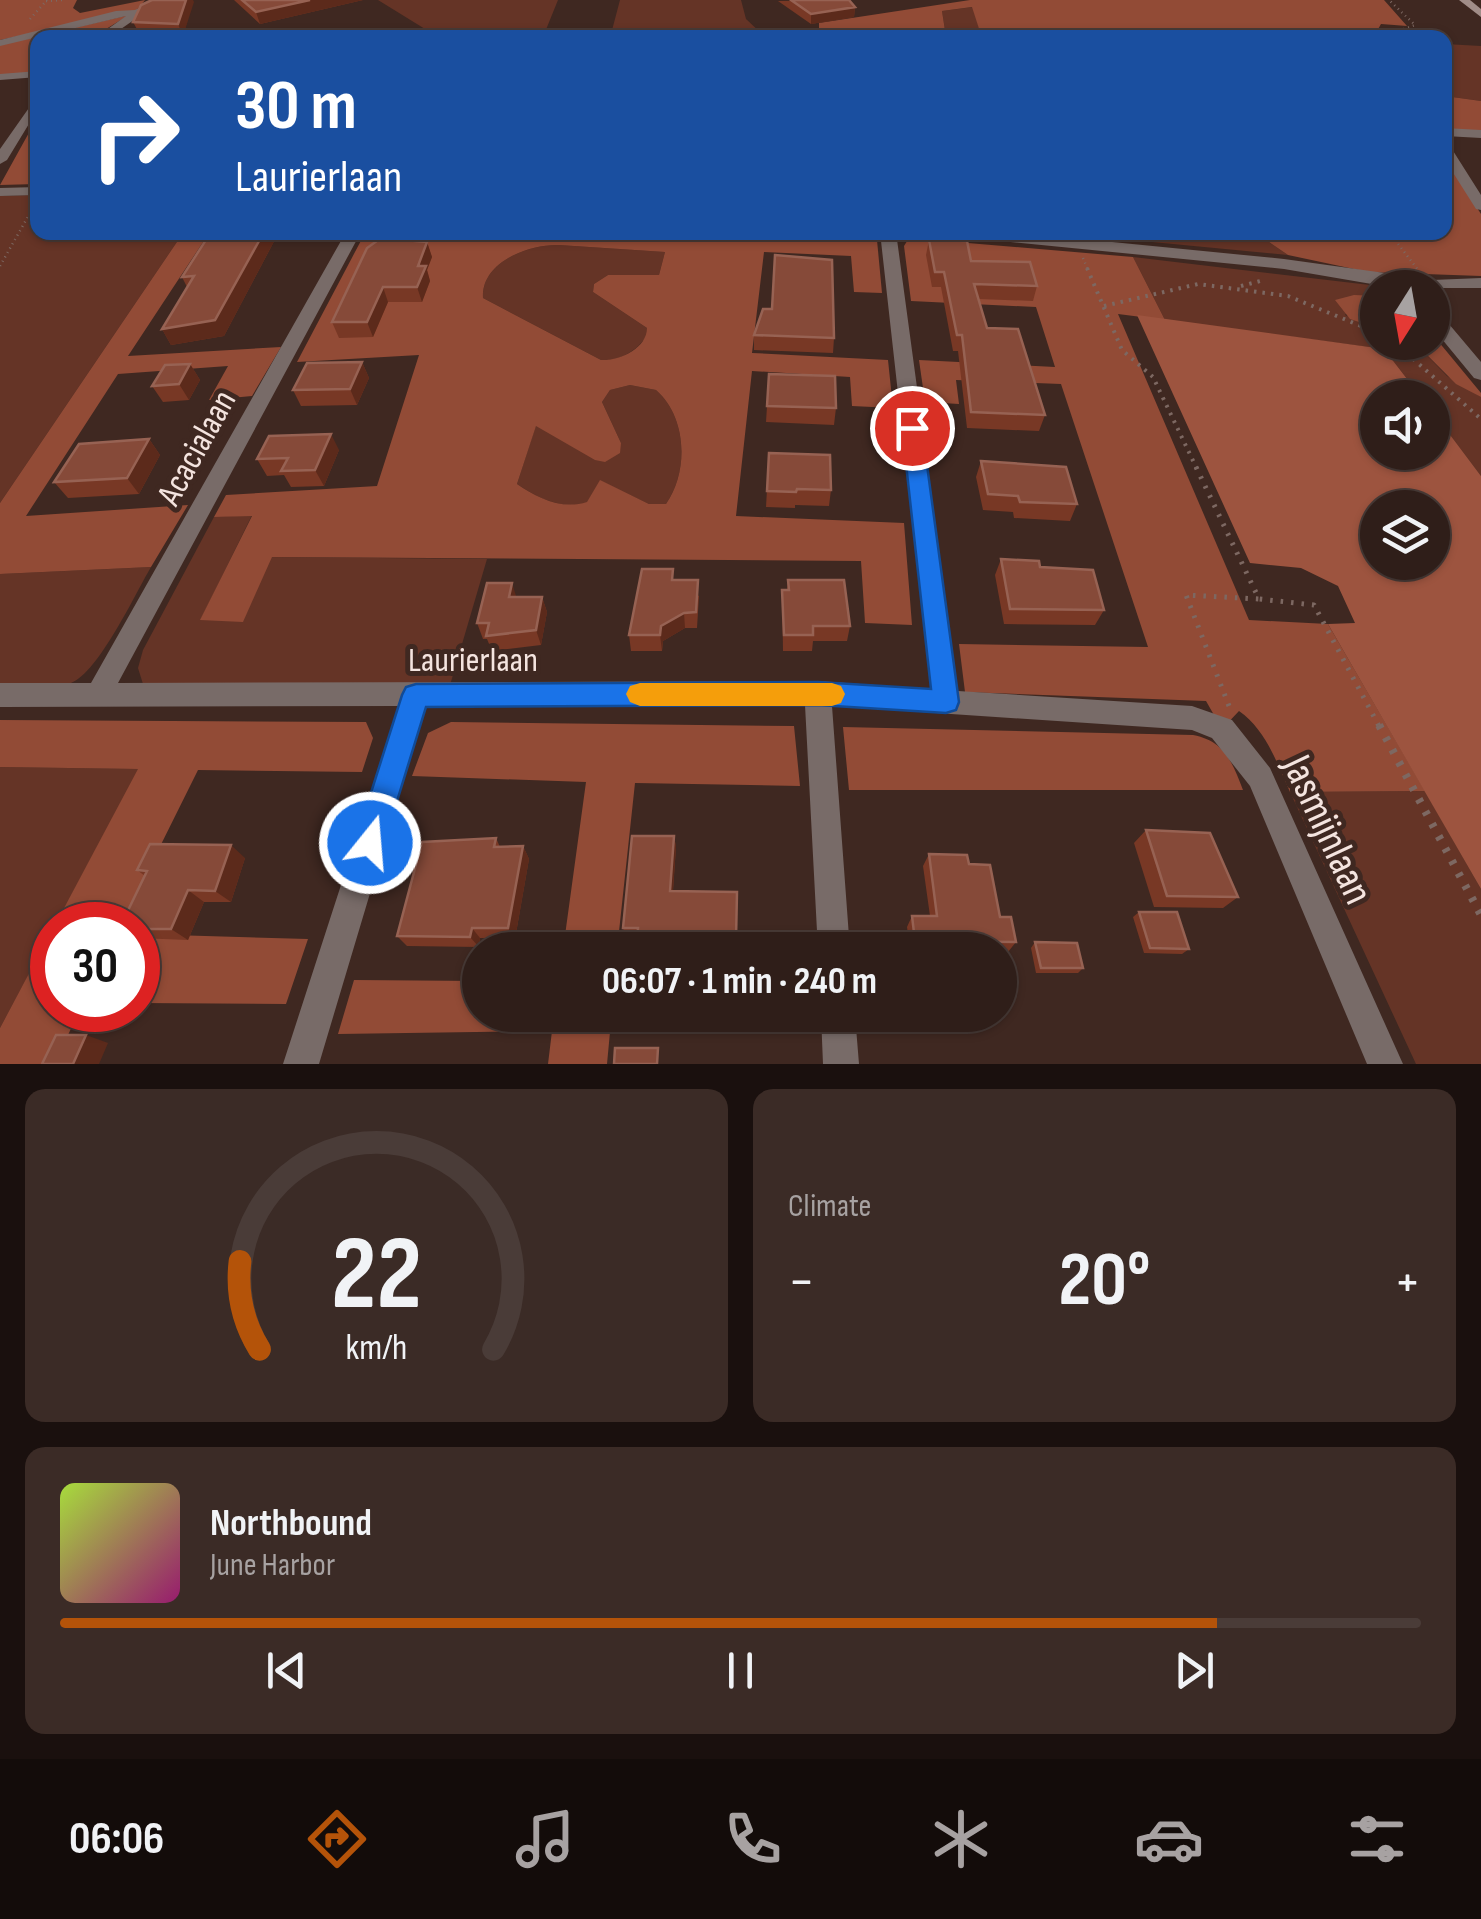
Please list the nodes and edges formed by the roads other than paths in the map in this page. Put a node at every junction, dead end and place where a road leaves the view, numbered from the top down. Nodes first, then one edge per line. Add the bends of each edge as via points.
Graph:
1 (168, 0) edge
2 (1464, 0) edge
3 (151, 2) edge
4 (138, 13) junction
5 (1481, 14) edge
6 (50, 30) edge
7 (112, 30) edge
8 (30, 35) edge
9 (0, 42) edge
10 (30, 75) edge
11 (0, 77) edge
12 (30, 109) edge
13 (1452, 132) edge
14 (1481, 134) edge
15 (6, 142) edge
16 (0, 160) edge
17 (1452, 160) edge
18 (1455, 164) junction
19 (1474, 168) dead end
20 (0, 192) edge
21 (30, 194) edge
22 (1481, 206) edge
23 (350, 240) edge
24 (889, 240) edge
25 (1053, 240) edge
26 (1360, 275) edge
27 (1450, 284) edge
28 (1481, 284) edge
29 (1450, 337) edge
30 (1481, 374) edge
31 (818, 694) junction
32 (0, 695) edge
33 (98, 695) junction
34 (416, 695) junction
35 (946, 702) junction
36 (833, 932) edge
37 (839, 1032) edge
38 (301, 1064) edge
39 (842, 1064) edge
40 (1386, 1064) edge

1 - 3 street
2 - 5 main road
3 - 4 street
4 - 6 street
4 - 7 street
8 - 9 street
10 - 11 street
12 - 15 street
13 - 14 street
15 - 16 street
17 - 18 street
18 - 19 street
18 - 22 street
20 - 21 street
23 - 33 street, Acacialaan
24 - 35 street
25 - 26 street
27 - 28 street
29 - 30 street
31 - 34 street, Laurierlaan
31 - 35 street, Laurierlaan
31 - 36 street
32 - 33 street, Laurierlaan
33 - 34 street, Laurierlaan
34 - 38 street
35 - 40 street, Jasmijnlaan via 1192,718 1222,729 1260,776
37 - 39 street

